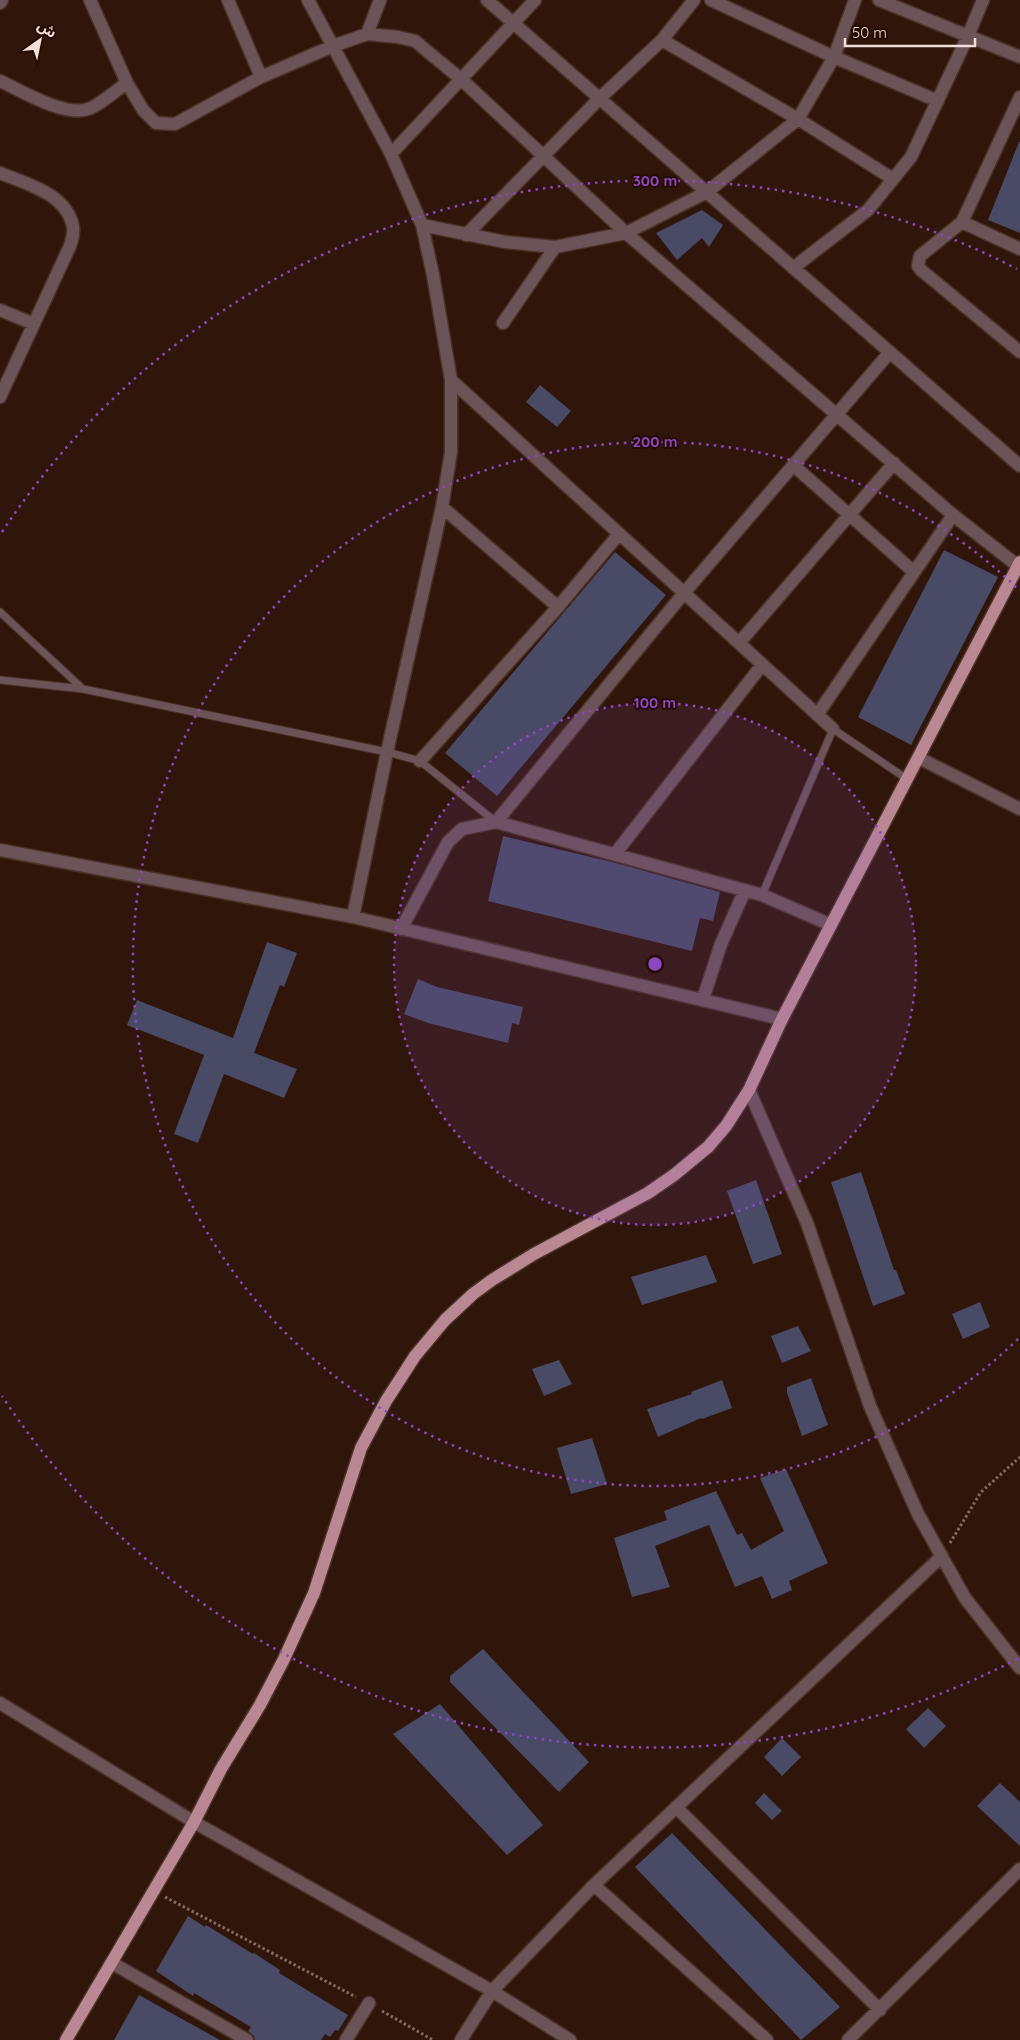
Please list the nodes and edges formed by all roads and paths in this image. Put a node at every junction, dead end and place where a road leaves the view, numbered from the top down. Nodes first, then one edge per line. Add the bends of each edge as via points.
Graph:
1 (2, 0) edge
2 (90, 0) edge
3 (228, 0) edge
4 (308, 0) edge
5 (380, 0) edge
6 (487, 0) edge
7 (535, 0) edge
8 (694, 0) edge
9 (711, 0) edge
10 (855, 0) edge
11 (879, 0) edge
12 (983, 0) edge
13 (0, 4) edge
14 (514, 23) junction
15 (367, 34) junction
16 (968, 36) junction
17 (662, 40) junction
18 (333, 46) junction
19 (1020, 56) edge
20 (834, 57) junction
21 (261, 77) junction
22 (462, 80) junction
23 (0, 81) edge
24 (127, 83) junction
25 (1020, 97) edge
26 (600, 98) junction
27 (938, 101) junction
28 (798, 119) junction
29 (390, 154) junction
30 (543, 157) junction
31 (0, 173) edge
32 (893, 179) junction
33 (707, 192) junction
34 (962, 222) junction
35 (422, 225) junction
36 (626, 233) junction
37 (466, 234) junction
38 (555, 247) junction
39 (1020, 248) edge
40 (793, 268) junction
41 (0, 310) edge
42 (503, 323) dead end
43 (34, 324) junction
44 (890, 352) junction
45 (1020, 352) edge
46 (451, 380) junction
47 (0, 397) edge
48 (837, 414) junction
49 (894, 464) junction
50 (793, 465) junction
51 (1020, 466) edge
52 (442, 507) junction
53 (850, 515) junction
54 (953, 515) junction
55 (619, 534) junction
56 (1019, 564) edge
57 (914, 572) junction
58 (684, 593) junction
59 (558, 607) junction
60 (0, 612) edge
61 (738, 643) junction
62 (762, 665) junction
63 (0, 680) edge
64 (83, 689) junction
65 (818, 715) junction
66 (833, 729) junction
67 (387, 752) junction
68 (920, 758) junction
69 (420, 761) junction
70 (907, 779) junction
71 (1020, 809) edge
72 (496, 822) junction
73 (0, 850) edge
74 (615, 854) junction
75 (745, 890) junction
76 (762, 894) junction
77 (353, 918) junction
78 (831, 924) junction
79 (401, 929) junction
80 (703, 999) junction
81 (782, 1019) junction
82 (749, 1090) junction
83 (1020, 1458) edge
84 (942, 1556) junction
85 (1020, 1668) edge
86 (0, 1703) edge
87 (676, 1807) junction
88 (194, 1822) junction
89 (1020, 1869) edge
90 (594, 1885) junction
91 (153, 1891) junction
92 (112, 1963) junction
93 (492, 1991) junction
94 (369, 2003) junction
95 (880, 2010) junction
96 (69, 2039) edge
97 (247, 2040) edge
98 (346, 2040) edge
99 (433, 2040) edge
100 (461, 2040) edge
101 (570, 2040) edge
102 (767, 2040) edge
103 (848, 2040) edge

1 - 13 street
2 - 24 street
3 - 21 street
4 - 18 street
5 - 15 street
6 - 14 street
7 - 14 street
8 - 17 street
9 - 20 street
10 - 20 street
11 - 16 street
12 - 16 street
14 - 22 street
14 - 26 street
15 - 18 street
15 - 22 street via 415,41
16 - 19 street
16 - 27 street
17 - 26 street
17 - 28 street
18 - 21 street
18 - 29 street
20 - 27 street
20 - 28 street
21 - 24 street via 175,124 156,123 143,110
22 - 29 street
22 - 30 street
23 - 24 street via 73,112 89,109
25 - 34 street
26 - 30 street
26 - 33 street
27 - 32 street via 911,157
28 - 32 street
28 - 33 street
29 - 35 street
30 - 36 street
30 - 37 street
31 - 43 street via 48,193 69,215 74,229 70,246
32 - 40 street via 868,210
33 - 36 street
33 - 40 street
34 - 39 street
34 - 45 street via 920,256 918,266
35 - 37 street
35 - 46 street
36 - 38 street
36 - 48 street
37 - 38 street
38 - 42 street
40 - 44 street
41 - 43 street
43 - 47 street
44 - 48 street
44 - 51 street
46 - 52 street via 451,452
46 - 55 street
48 - 49 street
48 - 50 street
49 - 53 street
49 - 54 street
50 - 53 street
50 - 58 street
52 - 59 street
52 - 67 street
53 - 57 street
53 - 61 street
54 - 56 street
54 - 57 street
55 - 58 street
55 - 59 street
56 - 68 main road
57 - 65 street
58 - 61 street
58 - 72 street
59 - 69 street
60 - 64 lane
61 - 62 street
62 - 65 street
62 - 74 street
63 - 64 lane
64 - 67 lane
65 - 66 street
66 - 70 lane
66 - 76 lane
67 - 69 lane
67 - 77 street
68 - 70 main road
68 - 71 street
69 - 72 lane
70 - 78 main road
72 - 74 street
72 - 79 street via 462,829 448,842
73 - 77 street
74 - 75 street
75 - 76 street
75 - 80 street
76 - 78 street
77 - 79 street
78 - 81 main road
79 - 80 street
80 - 81 street
81 - 82 main road
82 - 84 street via 807,1223 870,1406 918,1514
82 - 88 main road via 715,1140 683,1168 648,1193 492,1280 439,1325 415,1356 361,1448 314,1594 284,1659
83 - 84 path via 981,1492
84 - 85 street via 965,1598
84 - 87 street
86 - 88 street
87 - 90 street
87 - 95 street
88 - 91 main road
88 - 93 street
89 - 95 street
90 - 93 street
90 - 102 street
91 - 92 main road
91 - 94 path
92 - 96 main road
92 - 97 street
93 - 100 street
93 - 101 street
94 - 98 street
94 - 99 path
95 - 103 street

